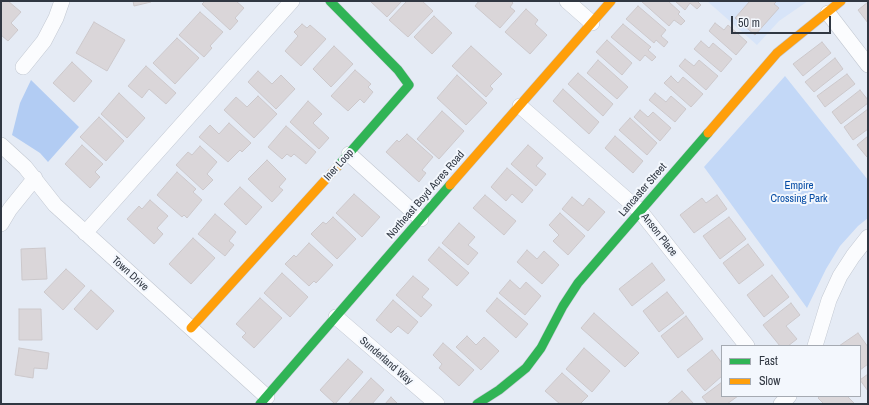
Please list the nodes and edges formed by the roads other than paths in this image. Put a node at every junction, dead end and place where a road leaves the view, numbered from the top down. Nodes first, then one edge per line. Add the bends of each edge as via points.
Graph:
1 (62, 1) edge
2 (292, 1) edge
3 (330, 1) edge
4 (567, 1) edge
5 (611, 1) edge
6 (841, 1) edge
7 (828, 13) junction
8 (592, 23) junction
9 (868, 65) edge
10 (23, 67) dead end
11 (520, 106) junction
12 (1, 145) edge
13 (349, 154) junction
14 (35, 178) junction
15 (640, 211) junction
16 (421, 219) junction
17 (1, 224) edge
18 (85, 233) junction
19 (868, 238) edge
20 (336, 317) junction
21 (191, 328) junction
22 (746, 345) edge
23 (815, 345) edge
24 (263, 400) edge
25 (437, 404) edge
26 (477, 404) edge

1 - 10 street via 44,42
2 - 18 street
3 - 13 street, Iner Loop via 398,70 409,85
4 - 8 street
5 - 8 street, Northeast Boyd Acres Road
6 - 7 street, Lancaster Street
7 - 9 street
7 - 15 street, Lancaster Street via 777,53
8 - 11 street, Northeast Boyd Acres Road
11 - 15 street, Anson Place
11 - 16 street, Northeast Boyd Acres Road
12 - 14 street, Town Drive
13 - 16 street
13 - 21 street, Iner Loop
14 - 17 street via 10,208
14 - 18 street, Town Drive via 55,205
15 - 22 street, Anson Place
15 - 26 street, Lancaster Street via 578,284 541,348 526,368
16 - 20 street, Northeast Boyd Acres Road
18 - 21 street, Town Drive
19 - 23 street via 840,276 829,300
20 - 24 street, Northeast Boyd Acres Road
20 - 25 street, Sunderland Way
21 - 24 street, Town Drive

